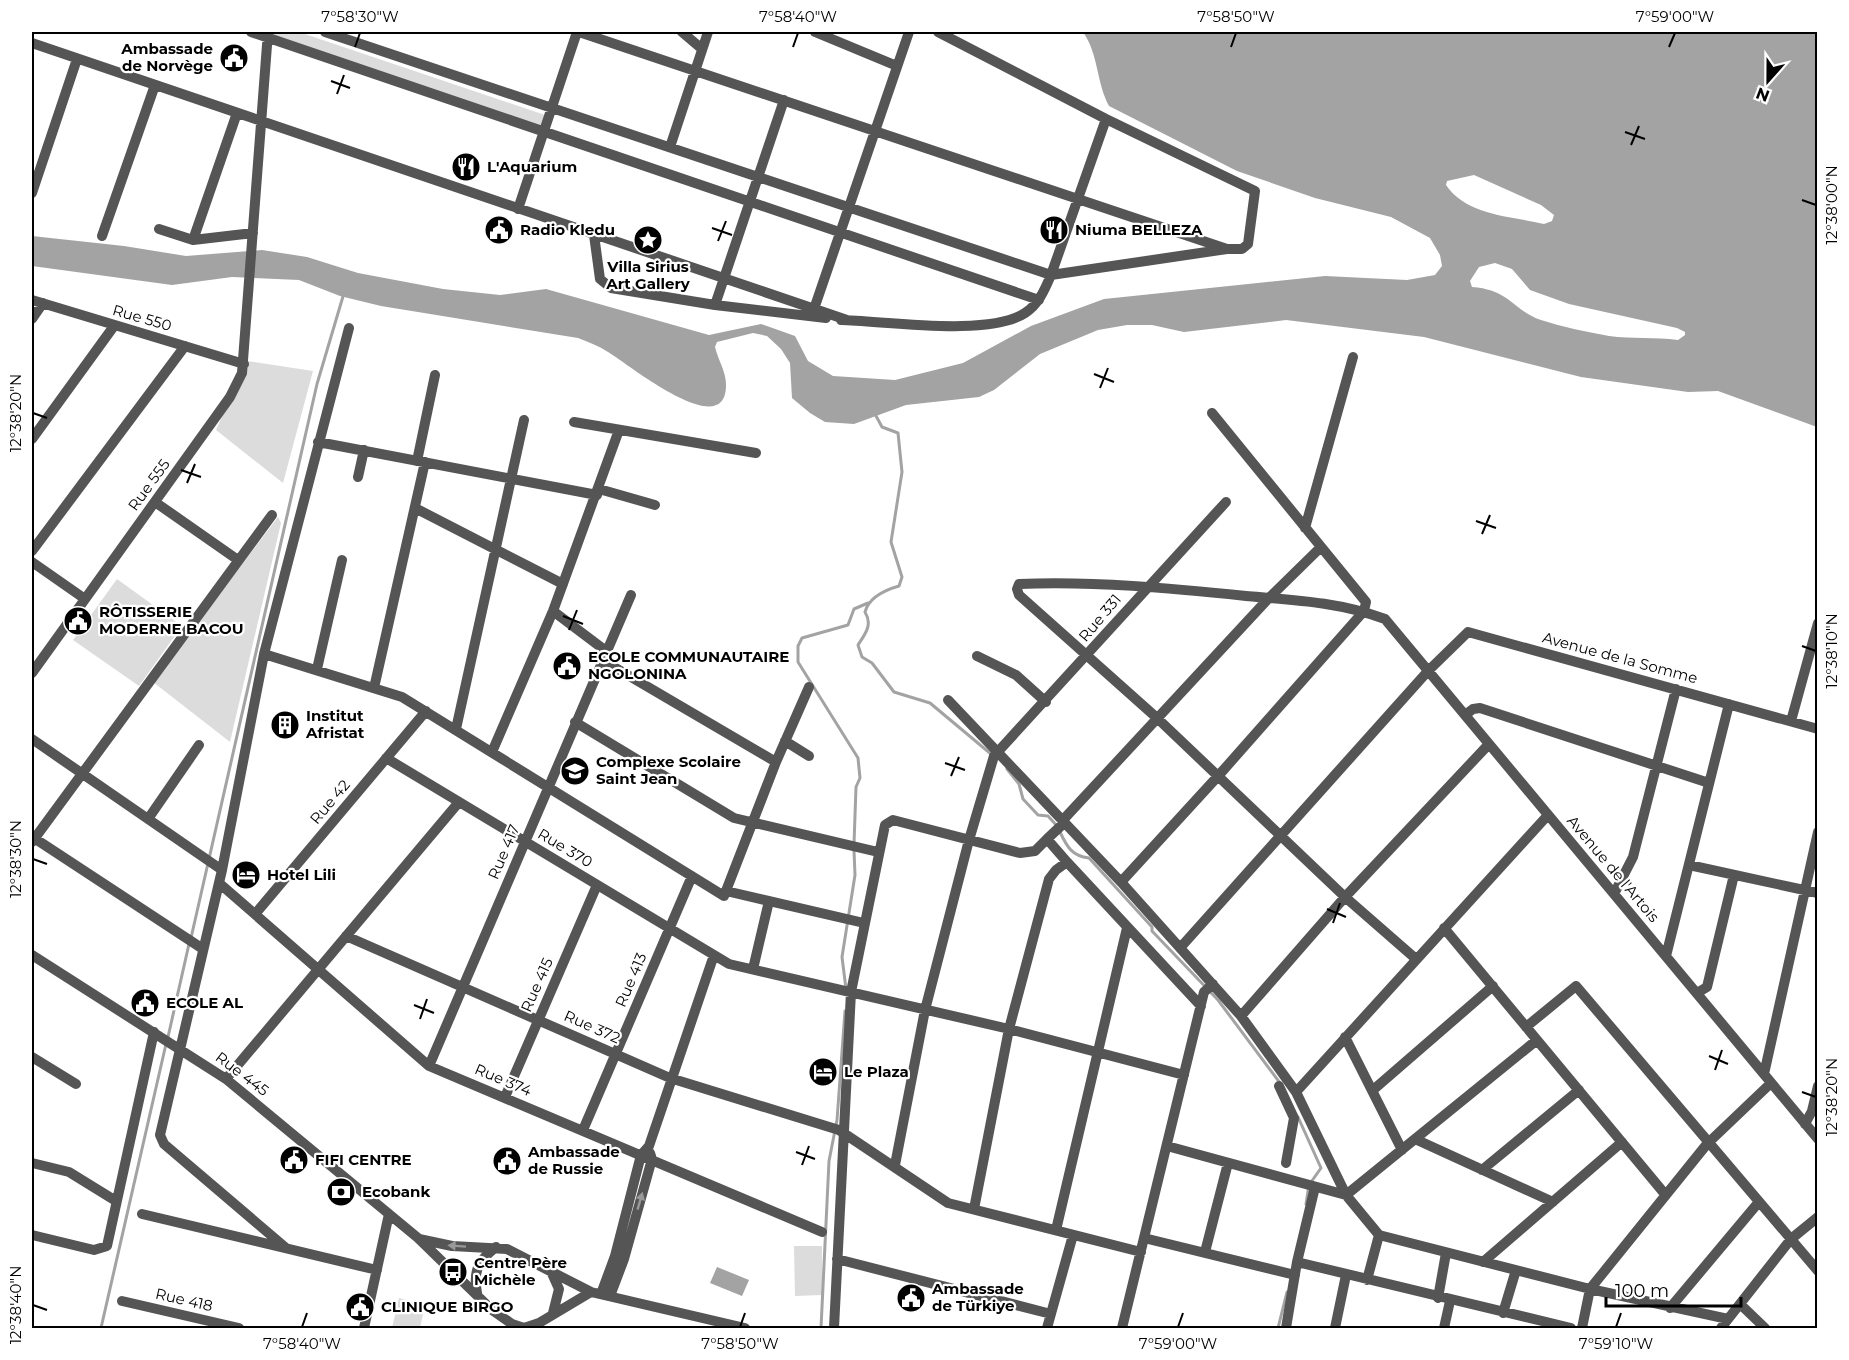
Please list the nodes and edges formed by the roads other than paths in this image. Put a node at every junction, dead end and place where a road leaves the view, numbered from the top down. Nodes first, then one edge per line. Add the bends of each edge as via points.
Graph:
1 (251, 32) edge
2 (325, 32) edge
3 (578, 32) edge
4 (681, 32) edge
5 (708, 32) edge
6 (815, 32) edge
7 (909, 32) edge
8 (938, 32) edge
9 (267, 34) edge
10 (32, 43) edge
11 (702, 49) junction
12 (77, 58) junction
13 (897, 66) junction
14 (695, 70) junction
15 (155, 85) junction
16 (784, 100) junction
17 (552, 108) junction
18 (237, 113) junction
19 (1106, 119) junction
20 (261, 121) junction
21 (544, 131) junction
22 (875, 132) junction
23 (670, 147) junction
24 (759, 177) junction
25 (32, 193) edge
26 (1078, 198) junction
27 (750, 202) junction
28 (849, 207) junction
29 (518, 209) junction
30 (159, 229) dead end
31 (841, 232) junction
32 (253, 233) junction
33 (594, 235) junction
34 (102, 236) dead end
35 (193, 240) junction
36 (1227, 249) junction
37 (1052, 275) junction
38 (724, 279) junction
39 (32, 300) edge
40 (1039, 300) junction
41 (43, 303) junction
42 (715, 306) junction
43 (814, 309) junction
44 (32, 319) edge
45 (846, 320) junction
46 (114, 326) junction
47 (349, 328) dead end
48 (185, 346) junction
49 (1353, 357) dead end
50 (244, 364) junction
51 (435, 375) dead end
52 (1212, 413) dead end
53 (524, 420) dead end
54 (574, 422) dead end
55 (619, 430) junction
56 (32, 439) edge
57 (318, 442) junction
58 (364, 450) junction
59 (756, 453) dead end
60 (421, 461) junction
61 (358, 477) dead end
62 (512, 479) junction
63 (598, 492) junction
64 (155, 502) junction
65 (1226, 502) dead end
66 (655, 505) dead end
67 (415, 508) junction
68 (272, 515) dead end
69 (1305, 528) junction
70 (1321, 547) junction
71 (498, 550) junction
72 (32, 551) edge
73 (238, 560) junction
74 (342, 560) dead end
75 (32, 562) edge
76 (563, 584) junction
77 (1147, 586) junction
78 (632, 595) dead end
79 (1269, 598) junction
80 (85, 599) junction
81 (1364, 610) junction
82 (553, 611) junction
83 (1818, 623) edge
84 (264, 654) junction
85 (604, 655) junction
86 (977, 656) dead end
87 (1088, 656) junction
88 (317, 669) junction
89 (1428, 671) junction
90 (32, 673) edge
91 (809, 687) dead end
92 (374, 688) junction
93 (1676, 690) junction
94 (948, 700) dead end
95 (1046, 702) junction
96 (1729, 704) junction
97 (426, 711) junction
98 (1465, 715) junction
99 (1157, 718) junction
100 (1791, 721) junction
101 (575, 722) junction
102 (456, 729) junction
103 (1818, 729) edge
104 (32, 739) edge
105 (785, 741) junction
106 (1489, 744) junction
107 (200, 745) dead end
108 (492, 752) junction
109 (995, 754) junction
110 (809, 756) dead end
111 (386, 758) junction
112 (776, 762) junction
113 (1657, 767) junction
114 (81, 773) junction
115 (1219, 775) junction
116 (1709, 783) junction
117 (548, 786) junction
118 (459, 802) junction
119 (1548, 815) junction
120 (148, 819) junction
121 (753, 822) junction
122 (1063, 822) junction
123 (1818, 832) edge
124 (1280, 835) junction
125 (1047, 839) junction
126 (33, 840) edge
127 (969, 840) junction
128 (525, 841) junction
129 (878, 852) junction
130 (1067, 862) junction
131 (1689, 865) junction
132 (222, 870) junction
133 (1734, 875) junction
134 (692, 876) junction
135 (219, 882) junction
136 (1121, 882) junction
137 (597, 885) junction
138 (1804, 890) junction
139 (726, 891) junction
140 (1818, 893) edge
141 (1614, 894) junction
142 (1345, 897) junction
143 (769, 901) junction
144 (256, 913) junction
145 (864, 923) junction
146 (1127, 927) junction
147 (670, 928) junction
148 (1444, 928) junction
149 (346, 936) junction
150 (1180, 948) junction
151 (203, 949) junction
152 (32, 955) edge
153 (714, 955) junction
154 (1666, 956) junction
155 (1416, 959) junction
156 (319, 968) junction
157 (753, 969) junction
158 (1493, 986) junction
159 (463, 987) junction
160 (1209, 988) junction
161 (851, 992) junction
162 (1697, 993) junction
163 (1201, 1006) junction
164 (925, 1010) junction
165 (1241, 1016) junction
166 (538, 1020) junction
167 (1527, 1027) junction
168 (1009, 1029) junction
169 (156, 1033) junction
170 (1345, 1037) junction
171 (1537, 1040) junction
172 (176, 1046) junction
173 (1096, 1053) junction
174 (616, 1054) junction
175 (32, 1057) edge
176 (429, 1066) junction
177 (1764, 1074) junction
178 (1184, 1075) junction
179 (670, 1078) junction
180 (226, 1079) junction
181 (1772, 1083) junction
182 (76, 1084) dead end
183 (1279, 1086) dead end
184 (1818, 1086) edge
185 (1373, 1090) junction
186 (1579, 1090) junction
187 (1296, 1092) junction
188 (505, 1097) junction
189 (1300, 1115) junction
190 (1805, 1124) junction
191 (583, 1130) junction
192 (838, 1130) junction
193 (1415, 1139) junction
194 (1818, 1139) edge
195 (1622, 1142) junction
196 (1707, 1144) junction
197 (1167, 1146) junction
198 (1402, 1149) junction
199 (647, 1154) junction
200 (32, 1155) edge
201 (32, 1163) edge
202 (1228, 1163) junction
203 (1286, 1163) dead end
204 (895, 1165) junction
205 (52, 1168) junction
206 (1482, 1170) junction
207 (1316, 1187) junction
208 (1664, 1193) junction
209 (1346, 1195) junction
210 (116, 1201) junction
211 (1552, 1202) junction
212 (1758, 1203) junction
213 (974, 1209) junction
214 (142, 1214) dead end
215 (389, 1214) junction
216 (1818, 1217) edge
217 (1056, 1230) junction
218 (822, 1232) dead end
219 (32, 1234) edge
220 (1073, 1234) junction
221 (1379, 1235) junction
222 (418, 1238) junction
223 (1144, 1238) junction
224 (1791, 1239) junction
225 (496, 1247) junction
226 (286, 1248) junction
227 (1141, 1252) junction
228 (1205, 1252) junction
229 (1446, 1253) junction
230 (837, 1259) junction
231 (1297, 1262) junction
232 (1483, 1262) junction
233 (549, 1268) junction
234 (377, 1270) junction
235 (1516, 1270) junction
236 (1818, 1271) edge
237 (1295, 1275) junction
238 (1346, 1275) junction
239 (1367, 1280) junction
240 (1590, 1289) junction
241 (477, 1293) junction
242 (601, 1294) junction
243 (1438, 1298) junction
244 (122, 1301) dead end
245 (1450, 1301) junction
246 (1740, 1304) junction
247 (1670, 1308) junction
248 (553, 1313) junction
249 (1503, 1313) junction
250 (1051, 1314) junction
251 (1728, 1319) junction
252 (700, 1323) edge
253 (204, 1325) edge
254 (528, 1328) edge
255 (239, 1329) edge
256 (364, 1329) edge
257 (745, 1329) edge
258 (834, 1329) edge
259 (1047, 1329) edge
260 (1122, 1329) edge
261 (1286, 1329) edge
262 (1335, 1329) edge
263 (1444, 1329) edge
264 (1571, 1329) edge
265 (1582, 1329) edge
266 (1721, 1329) edge
267 (1765, 1329) edge

1 - 9 street
2 - 17 street
3 - 14 street
3 - 17 street
4 - 11 street
5 - 11 street
6 - 13 street
7 - 13 street
8 - 19 street
9 - 20 street, Rue 555
9 - 21 street
10 - 12 street
11 - 14 street
12 - 15 street
12 - 25 street
13 - 22 street
14 - 16 street
14 - 23 street
15 - 18 street
15 - 34 street
16 - 22 street
16 - 24 street
17 - 21 street
17 - 23 street
18 - 20 street
18 - 35 street
19 - 26 street
19 - 36 street via 1255,191 1248,244 1242,249
20 - 29 street
20 - 32 street, Rue 555
21 - 27 street
21 - 29 street
22 - 26 street
22 - 28 street
23 - 24 street
24 - 27 street
24 - 28 street
26 - 36 street
26 - 37 street
27 - 31 street
27 - 38 street
28 - 31 street
28 - 37 street
29 - 33 street
30 - 35 street
31 - 40 street
31 - 43 street
32 - 35 street
32 - 50 street, Rue 555
33 - 38 street
33 - 42 street via 600,279 605,285
36 - 37 street
37 - 40 street
38 - 42 street
38 - 43 street
39 - 41 street, Rue 550
40 - 45 street via 1025,313 1001,323 978,326
41 - 44 street
41 - 46 street, Rue 550
42 - 45 street
43 - 45 street
46 - 48 street, Rue 550
46 - 56 street
47 - 57 street
48 - 50 street, Rue 550
48 - 72 street
49 - 69 street
50 - 64 street, Rue 555 via 230,398
51 - 60 street
52 - 69 street
53 - 62 street
54 - 55 street
55 - 59 street
55 - 63 street
57 - 58 street
57 - 84 street
58 - 60 street
58 - 61 street
60 - 62 street
60 - 67 street
62 - 63 street
62 - 71 street
63 - 66 street
63 - 76 street
64 - 73 street
64 - 80 street, Rue 555
65 - 77 street, Rue 331
67 - 71 street
67 - 92 street
68 - 73 street
69 - 70 street
70 - 79 street
70 - 81 street via 1366,602
71 - 76 street
71 - 102 street
73 - 114 street
74 - 88 street
75 - 80 street
76 - 82 street
77 - 79 street
77 - 87 street, Rue 331
77 - 87 street via 1019,584 1019,595
78 - 85 street, Rue 417
79 - 81 street
79 - 99 street
80 - 90 street, Rue 555
81 - 89 street, Avenue de l'Artois via 1385,619
81 - 115 street
82 - 85 street
82 - 108 street
83 - 100 street
84 - 88 street
84 - 132 street
85 - 101 street, Rue 417
85 - 112 street
86 - 95 street via 1016,675
87 - 95 street, Rue 331
87 - 99 street
88 - 92 street
89 - 93 street, Avenue de la Somme via 1468,632
89 - 98 street, Avenue de l'Artois
89 - 124 street
91 - 105 street
92 - 97 street via 402,697
93 - 96 street, Avenue de la Somme
93 - 113 street
94 - 109 street
95 - 109 street, Rue 331
96 - 100 street, Avenue de la Somme
96 - 116 street
97 - 102 street
97 - 111 street, Rue 42
98 - 106 street, Avenue de l'Artois
98 - 113 street via 1479,708
99 - 115 street
99 - 122 street
100 - 103 street, Avenue de la Somme
101 - 117 street, Rue 417
101 - 121 street via 734,818
102 - 108 street
104 - 114 street
105 - 110 street
105 - 112 street
106 - 119 street, Avenue de l'Artois
106 - 142 street
107 - 120 street
108 - 117 street
109 - 122 street
109 - 127 street
111 - 118 street, Rue 370
111 - 144 street, Rue 42
112 - 121 street
113 - 116 street
113 - 141 street via 1632,857
114 - 120 street
114 - 126 street
115 - 124 street
115 - 136 street
116 - 131 street
117 - 128 street, Rue 417
117 - 134 street
118 - 128 street, Rue 370
118 - 149 street
119 - 141 street, Avenue de l'Artois
119 - 148 street
120 - 132 street
121 - 129 street
121 - 139 street
122 - 125 street
122 - 136 street
123 - 138 street
124 - 142 street
124 - 150 street
125 - 127 street via 1035,851 1020,853
125 - 130 street
126 - 151 street
127 - 129 street via 893,820 885,825
127 - 164 street
128 - 137 street, Rue 370
128 - 159 street, Rue 417
129 - 145 street
130 - 146 street
130 - 168 street via 1049,879
131 - 133 street
131 - 154 street
132 - 135 street
133 - 138 street
133 - 162 street via 1707,987
134 - 139 street via 724,896
134 - 147 street, Rue 413
135 - 144 street, Rue 374
135 - 151 street
136 - 150 street
137 - 147 street, Rue 370
137 - 166 street, Rue 415
138 - 140 street
138 - 177 street
139 - 143 street
141 - 154 street, Avenue de l'Artois
142 - 155 street
142 - 165 street
143 - 145 street
143 - 157 street
144 - 156 street, Rue 374
145 - 161 street
146 - 163 street
146 - 173 street
147 - 153 street, Rue 370
147 - 174 street, Rue 413
148 - 155 street
148 - 158 street
149 - 156 street
149 - 159 street, Rue 372
150 - 160 street
151 - 172 street
152 - 169 street, Rue 445
153 - 157 street, Rue 370
153 - 179 street
154 - 162 street, Avenue de l'Artois
155 - 170 street
156 - 176 street, Rue 374
156 - 180 street
157 - 161 street, Rue 370
158 - 167 street
158 - 185 street
159 - 166 street, Rue 372
159 - 176 street, Rue 417
160 - 163 street
160 - 165 street
161 - 164 street, Rue 370
161 - 192 street
162 - 177 street, Avenue de l'Artois
163 - 178 street
164 - 168 street, Rue 370
164 - 204 street
165 - 187 street
166 - 174 street, Rue 372
166 - 188 street, Rue 415
167 - 171 street
167 - 196 street via 1576,986
168 - 173 street, Rue 370
168 - 213 street
169 - 172 street, Rue 445
169 - 210 street
170 - 185 street
170 - 187 street
171 - 186 street
171 - 193 street
172 - 180 street, Rue 445
172 - 226 street via 160,1135 164,1144
173 - 178 street, Rue 370
173 - 217 street
174 - 179 street, Rue 372
174 - 191 street, Rue 413
175 - 182 street
176 - 188 street, Rue 374
177 - 181 street, Avenue de l'Artois
178 - 197 street
179 - 192 street, Rue 372
179 - 199 street
180 - 215 street, Rue 445
181 - 190 street, Avenue de l'Artois
181 - 196 street
183 - 189 street
184 - 190 street
185 - 198 street
186 - 195 street
186 - 206 street
187 - 189 street
188 - 191 street, Rue 374
189 - 203 street
189 - 209 street
190 - 194 street, Avenue de l'Artois
191 - 199 street, Rue 374
192 - 204 street, Rue 372
192 - 230 street
193 - 198 street
193 - 206 street
195 - 208 street
195 - 211 street
196 - 208 street
196 - 212 street
197 - 202 street
197 - 223 street
198 - 209 street
199 - 218 street, Rue 374
199 - 242 street
200 - 205 street
201 - 205 street
202 - 207 street
202 - 228 street
204 - 213 street, Rue 372 via 948,1203
205 - 210 street via 69,1173
206 - 211 street
207 - 209 street
207 - 231 street
208 - 240 street
209 - 221 street
210 - 219 street via 107,1246 102,1250
211 - 232 street
212 - 224 street
212 - 247 street
213 - 217 street, Rue 372
214 - 226 street
215 - 222 street, Rue 445
215 - 234 street
216 - 224 street
217 - 220 street, Rue 372
220 - 227 street, Rue 372
220 - 250 street
221 - 229 street
221 - 239 street
225 -> 222 street via 452,1246
222 - 241 street, Rue 445
223 - 227 street
223 - 228 street
224 - 236 street
224 - 246 street
225 - 233 street
225 - 241 street via 477,1264
226 - 234 street
227 - 260 street
228 - 237 street
229 - 232 street
229 - 243 street
230 - 250 street
230 - 258 street
231 - 237 street
231 - 238 street
232 - 235 street
233 - 242 street
233 - 248 street via 559,1289
234 - 256 street
235 - 240 street
235 - 249 street
237 - 261 street
238 - 239 street
238 - 262 street
239 - 243 street
240 - 247 street
240 - 265 street
241 - 254 street via 512,1324
242 - 248 street
242 - 252 street
243 - 245 street
244 - 253 street, Rue 418
245 - 249 street
245 - 263 street
246 - 251 street
246 - 267 street
247 - 251 street
248 - 254 street
249 - 264 street
250 - 259 street
251 - 266 street
252 - 257 street
253 - 255 street, Rue 418

